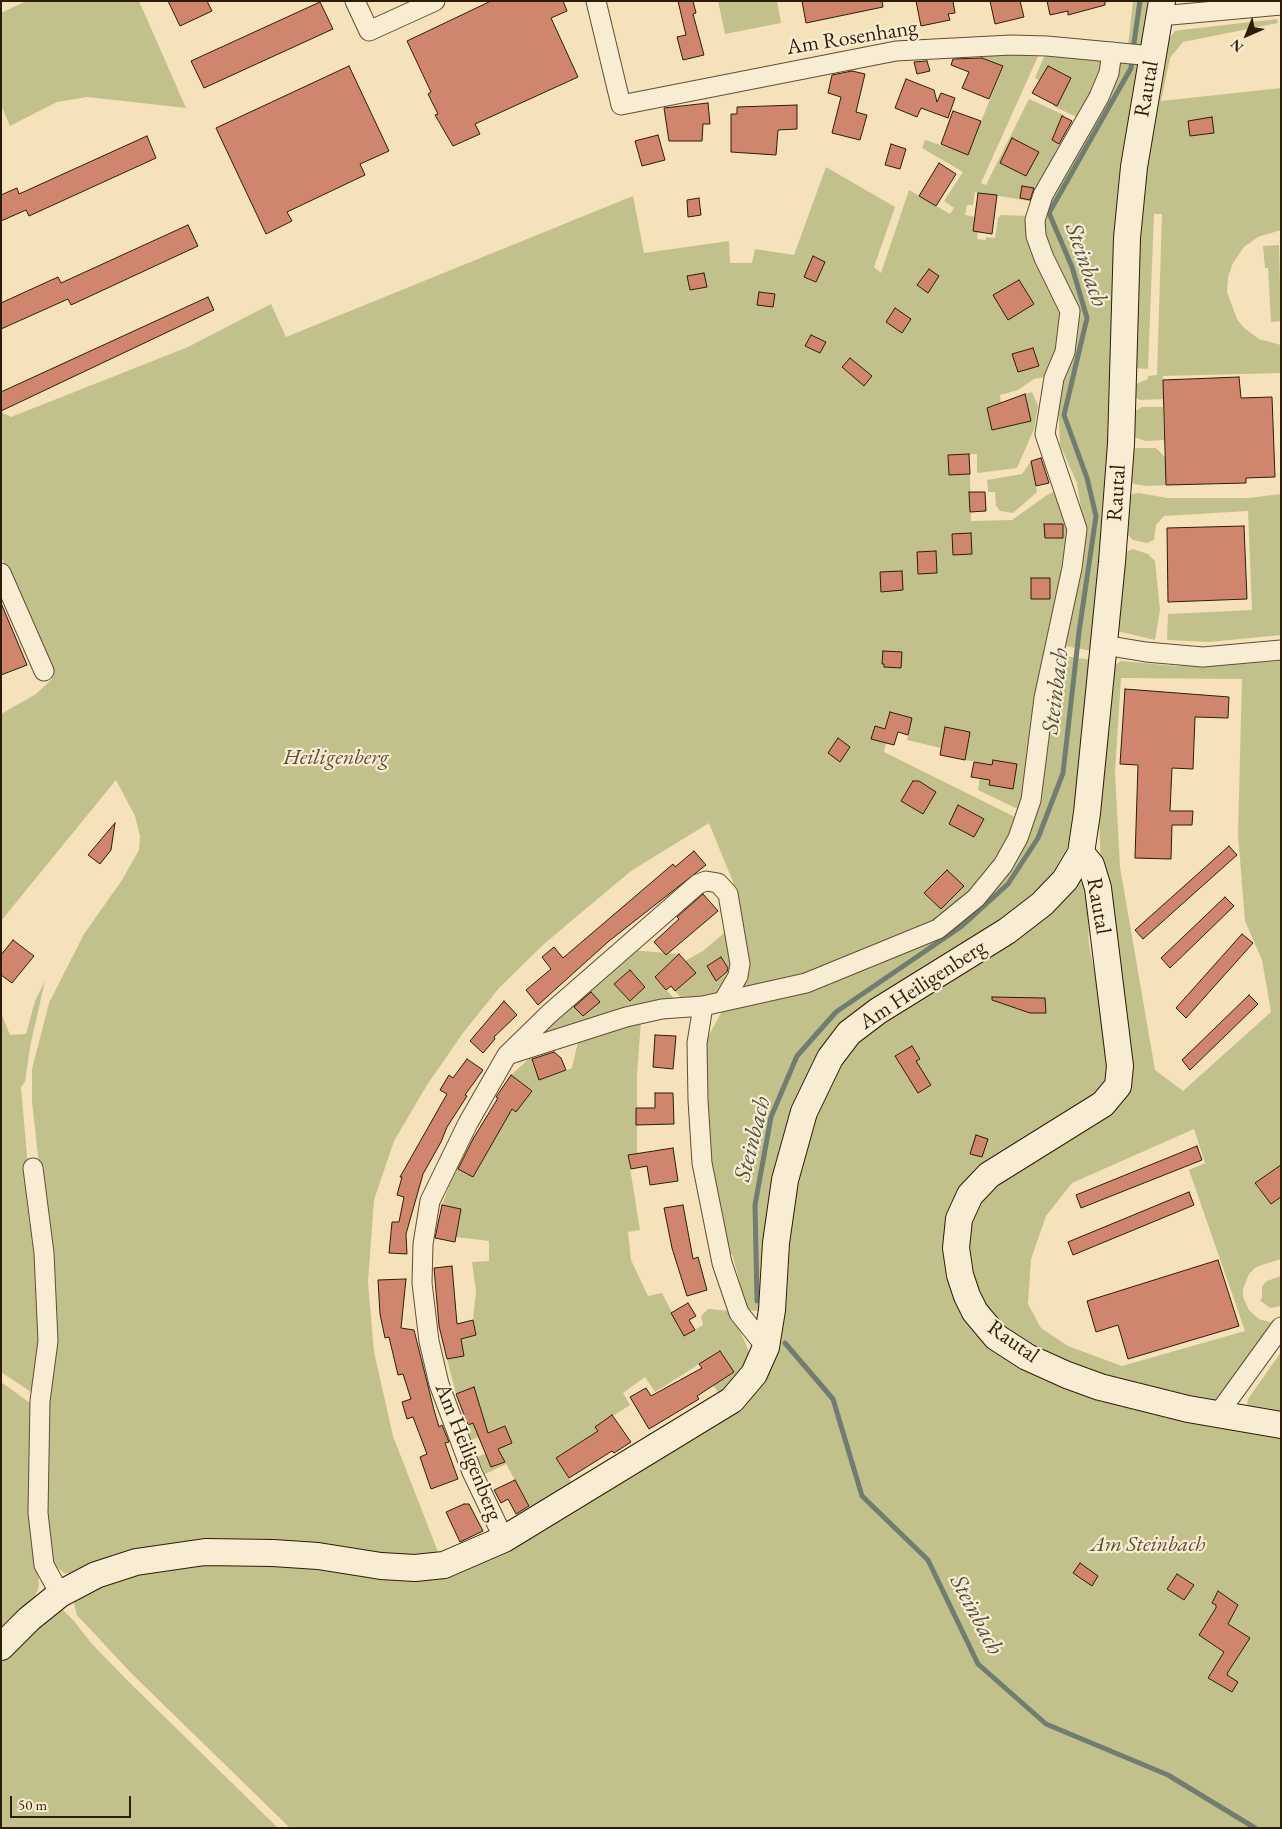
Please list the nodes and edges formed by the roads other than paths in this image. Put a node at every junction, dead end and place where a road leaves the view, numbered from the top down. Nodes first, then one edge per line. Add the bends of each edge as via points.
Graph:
1 (355, 1) edge
2 (435, 1) edge
3 (596, 1) edge
4 (1281, 5) edge
5 (1161, 8) edge
6 (1133, 54) junction
7 (1, 573) edge
8 (1104, 645) junction
9 (1281, 650) edge
10 (44, 671) dead end
11 (1080, 853) junction
12 (724, 1000) junction
13 (703, 1006) junction
14 (508, 1055) junction
15 (34, 1168) dead end
16 (1281, 1327) edge
17 (766, 1347) junction
18 (1218, 1414) junction
19 (1281, 1425) edge
20 (504, 1539) junction
21 (60, 1594) junction
22 (1, 1647) edge

1 - 2 street via 370,31
3 - 6 street, Am Rosenhang via 621,105 896,51 1011,45
4 - 5 street
5 - 6 street, Rautal
6 - 8 street, Rautal via 1134,167 1128,238 1121,444
6 - 12 street, Rautal via 1109,73 1099,97 1043,195 1035,220 1036,236 1044,258 1070,310 1065,352 1054,378 1045,434 1077,529 1072,568 1044,698 1031,800 1018,838 1003,866 976,898 938,929 806,983
7 - 10 street
8 - 9 street via 1203,657
8 - 11 street, Rautal
11 - 17 street, Am Heiligenberg via 1065,880 1042,904 1007,931 878,1011 850,1033 830,1058 804,1112 785,1180
11 - 18 street, Rautal via 1091,864 1098,888 1120,1066 1118,1086 1104,1104 977,1185 964,1206 956,1233 960,1275 967,1296 982,1322 1027,1357 1100,1387
12 - 13 street
12 - 14 street, Am Heiligenberg via 738,976 740,964 728,894 718,883 706,881 698,884 549,1014
13 - 14 street via 662,1009 626,1017
13 - 17 street via 697,1044 705,1179 722,1263 739,1313
14 - 20 street, Am Heiligenberg via 464,1131 430,1201 423,1244 422,1283 429,1341 448,1410 472,1472
15 - 21 street via 44,1253 48,1342 40,1401 38,1513 44,1565
16 - 18 street
17 - 20 street, Am Heiligenberg via 754,1374 732,1400
18 - 19 street, Rautal
20 - 21 street, Am Heiligenberg via 444,1565 415,1568 309,1555 205,1552 136,1562 96,1575
21 - 22 street, Am Heiligenberg

